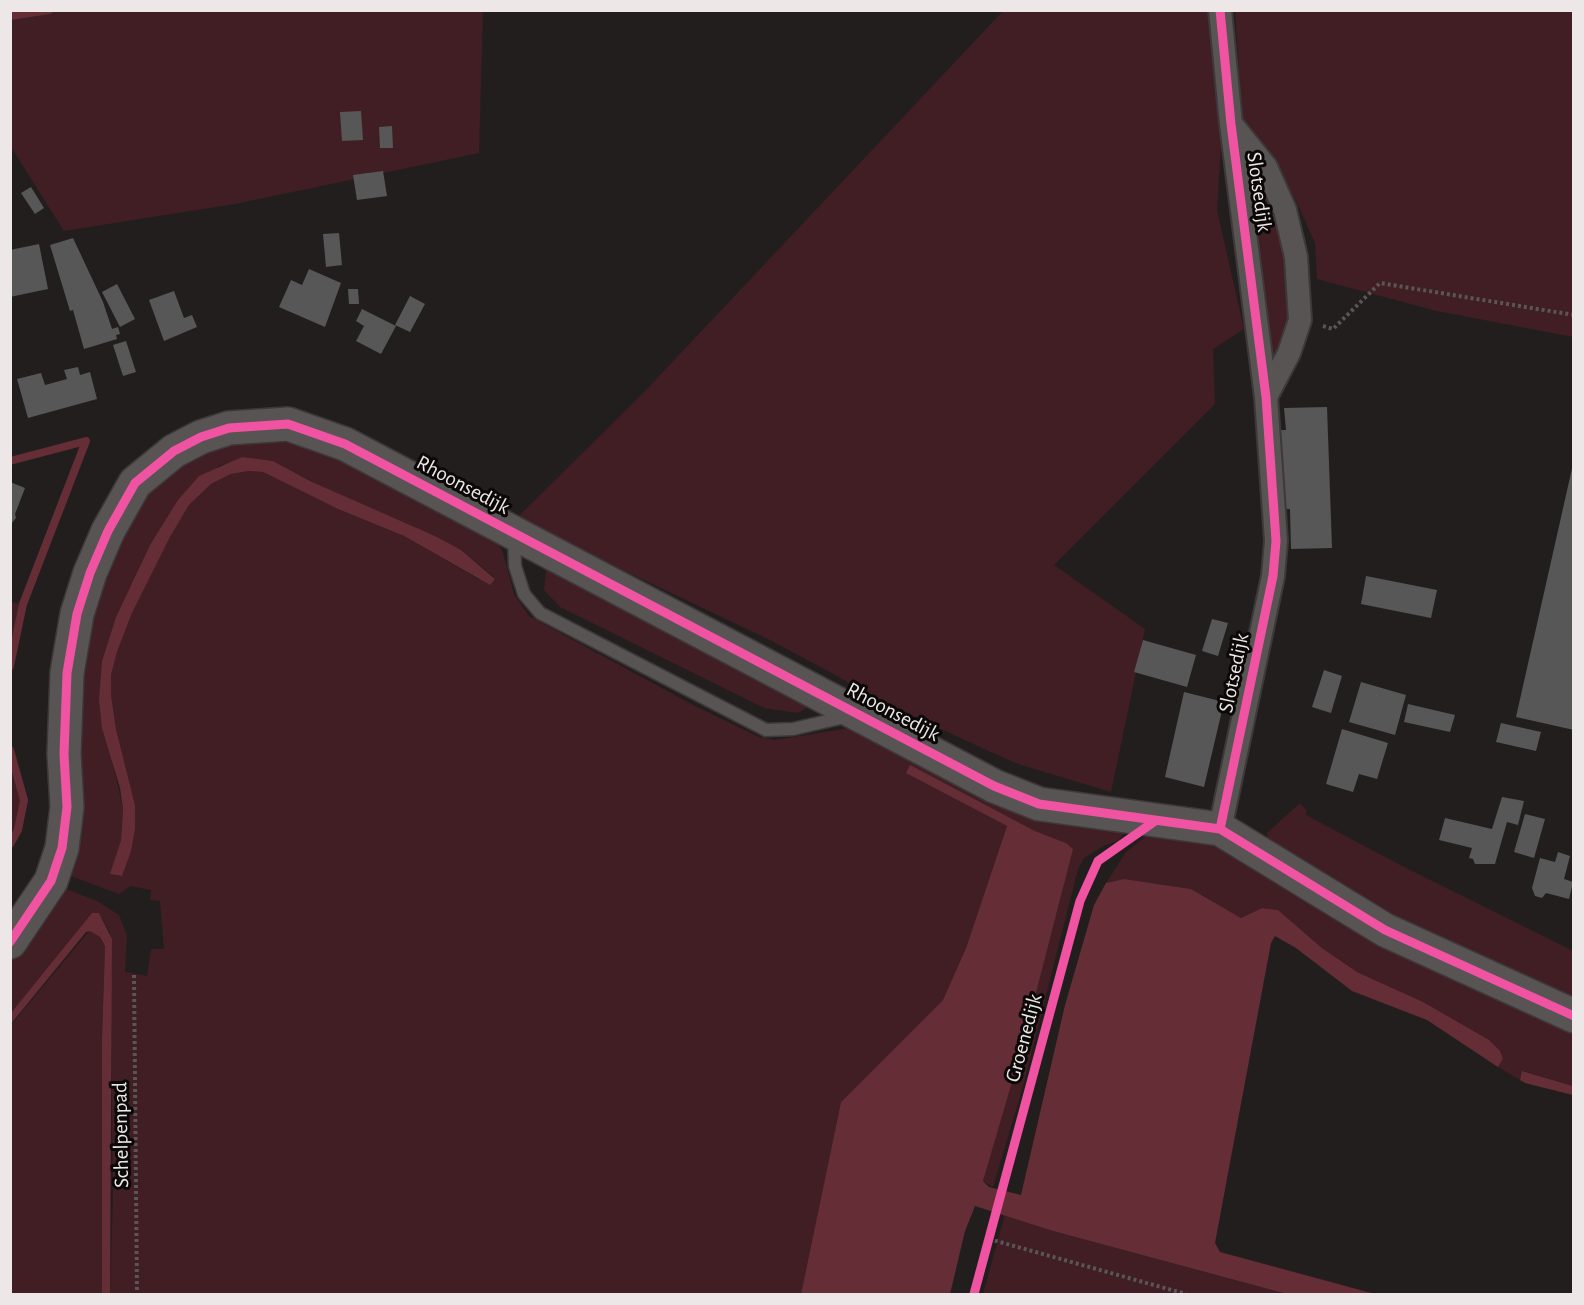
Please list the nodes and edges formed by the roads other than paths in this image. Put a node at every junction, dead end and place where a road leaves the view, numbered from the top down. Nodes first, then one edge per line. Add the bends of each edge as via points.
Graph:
1 (1220, 10) edge
2 (1231, 124) junction
3 (1266, 397) junction
4 (513, 532) junction
5 (859, 714) junction
6 (1220, 830) junction
7 (10, 942) edge
8 (1574, 1016) edge

1 - 2 street
2 - 3 street, Slotsedijk
2 - 3 street, Slotsedijk via 1266,167 1285,210 1296,257 1300,320
3 - 6 street, Slotsedijk via 1276,541 1273,576
4 - 5 street, Rhoonsedijk
4 - 5 lane, Rhoonsedijk via 515,566 524,594 540,613 766,730 793,729
4 - 7 street, Rhoonsedijk via 345,444 288,423 229,428 174,451 135,483 90,573 77,614 67,673 67,807 62,848 47,889
5 - 6 street, Rhoonsedijk via 994,786 1039,804
6 - 8 street via 1385,930

